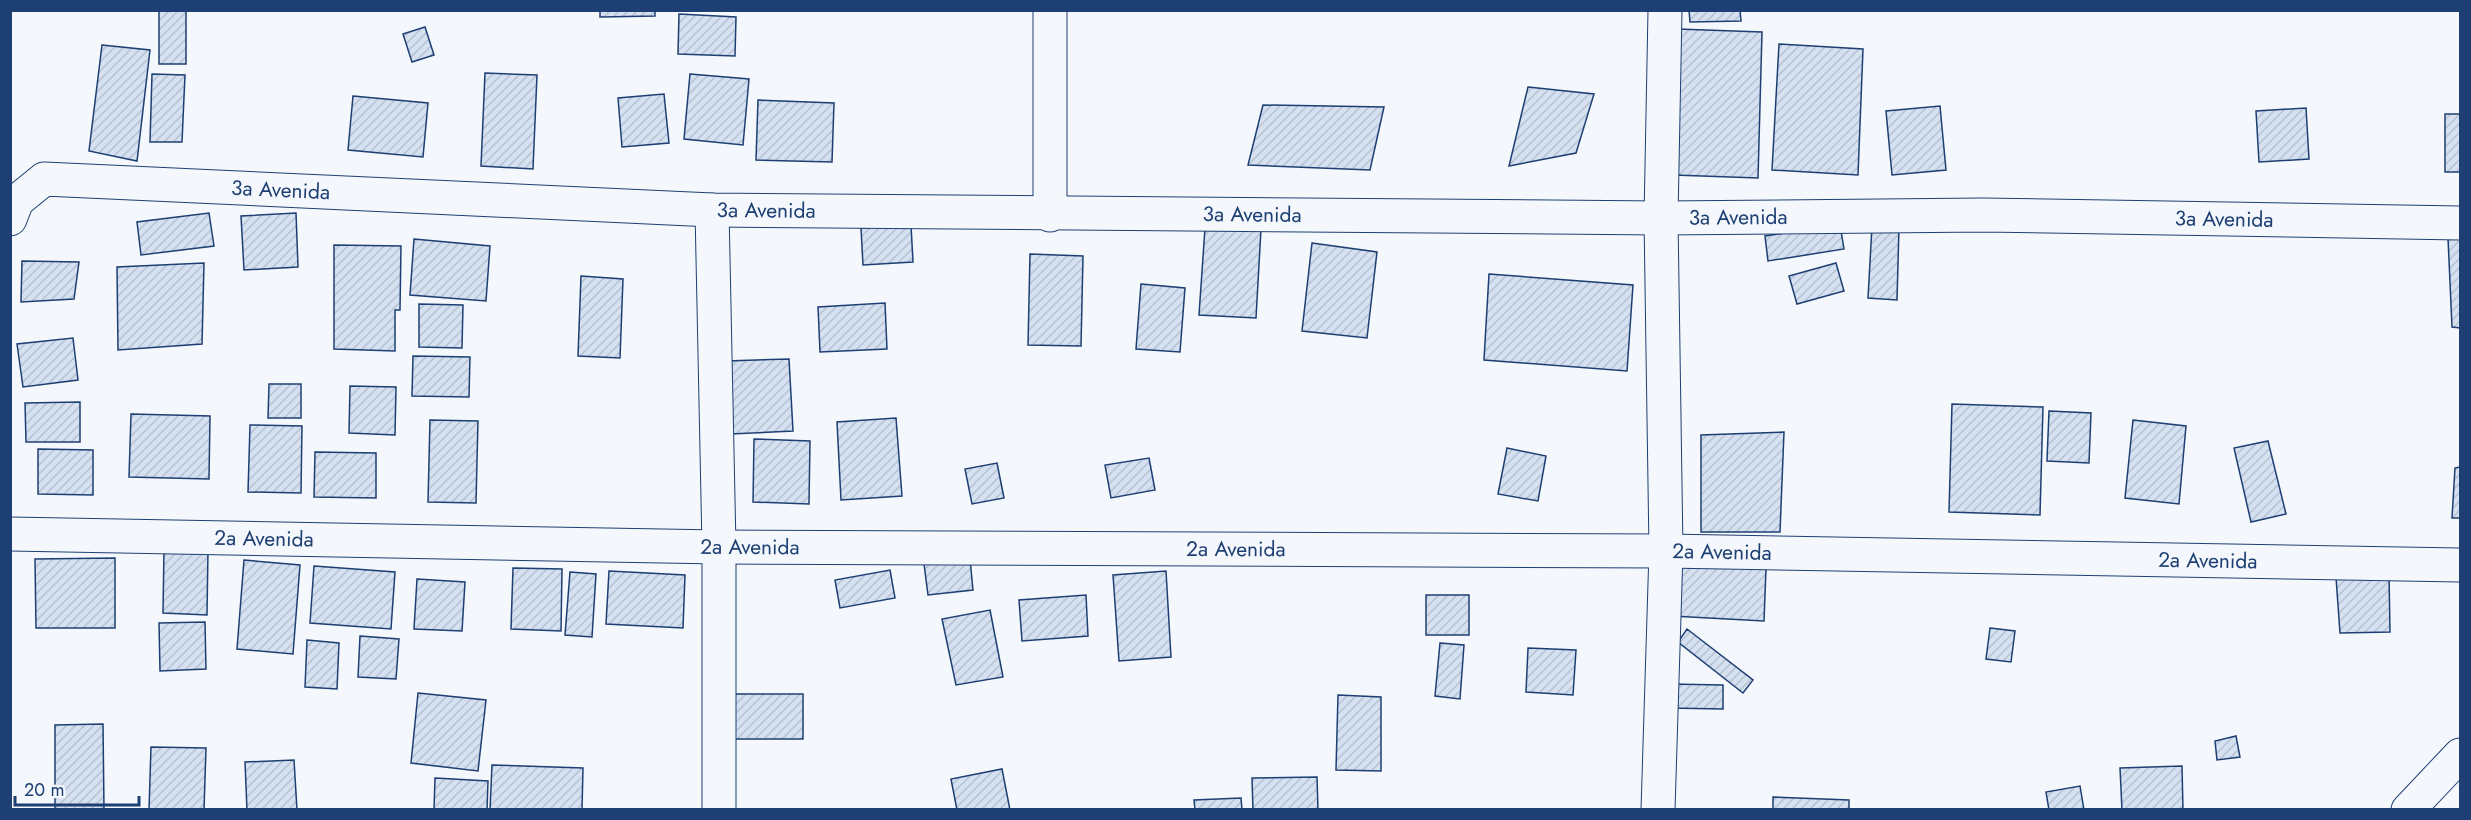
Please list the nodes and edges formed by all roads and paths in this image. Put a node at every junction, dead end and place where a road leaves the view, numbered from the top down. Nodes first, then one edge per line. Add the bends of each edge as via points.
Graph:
1 (1050, 10) edge
2 (1665, 10) edge
3 (712, 210) junction
4 (1050, 215) junction
5 (1661, 218) junction
6 (10, 219) edge
7 (2460, 223) edge
8 (10, 534) edge
9 (719, 547) junction
10 (1666, 550) junction
11 (2460, 565) edge
12 (2460, 755) edge
13 (719, 810) edge
14 (1658, 810) edge
15 (2408, 810) edge

1 - 4 street
2 - 5 street
3 - 4 street, 3a Avenida
3 - 6 street, 3a Avenida via 44,179 17,201
3 - 9 street
4 - 5 street, 3a Avenida
5 - 7 street, 3a Avenida via 1983,215
5 - 10 street
8 - 9 street, 2a Avenida
9 - 10 street, 2a Avenida
9 - 13 street
10 - 11 street, 2a Avenida
10 - 14 street
12 - 15 street

